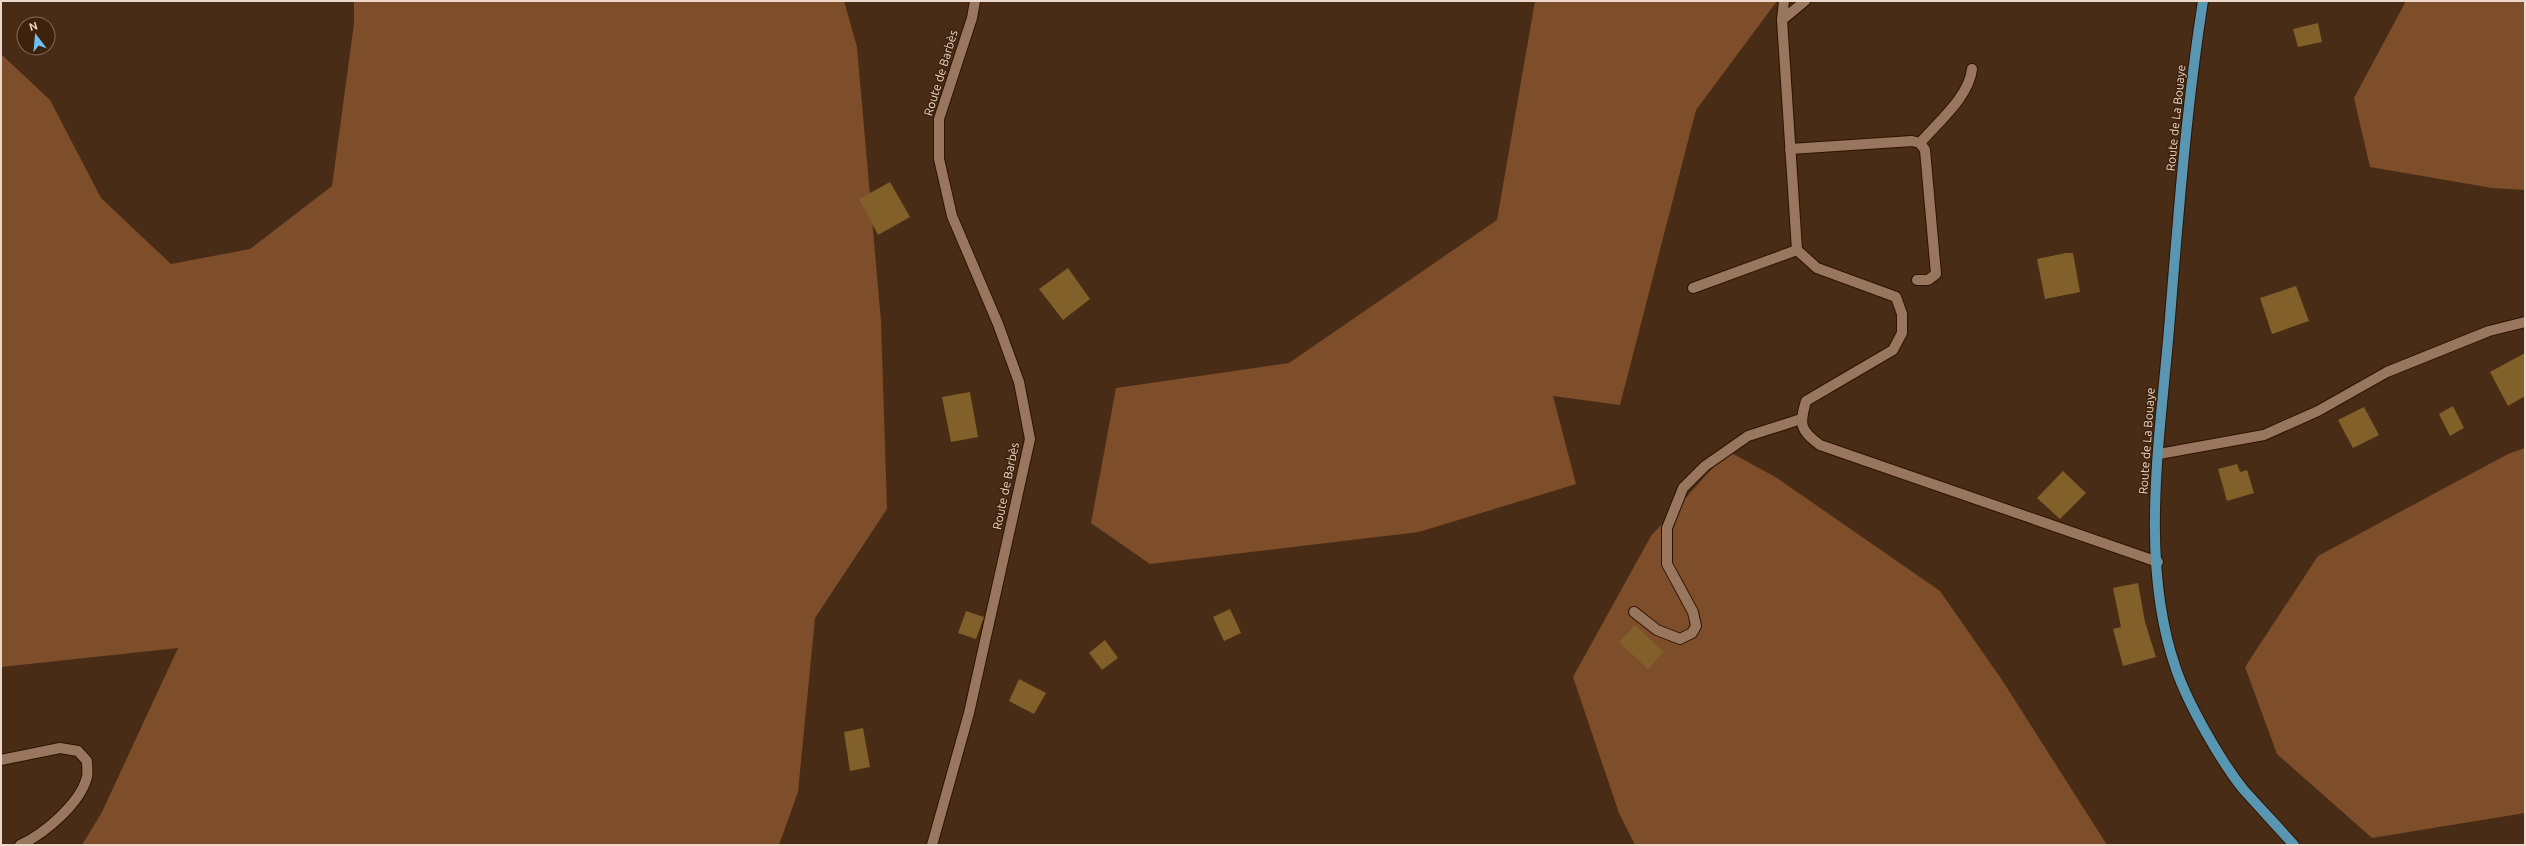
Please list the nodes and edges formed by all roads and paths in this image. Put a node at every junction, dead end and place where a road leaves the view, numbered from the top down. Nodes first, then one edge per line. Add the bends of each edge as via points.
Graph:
1 (975, 1) edge
2 (1784, 1) edge
3 (1805, 1) edge
4 (2203, 1) edge
5 (1782, 20) junction
6 (1972, 69) dead end
7 (1920, 143) junction
8 (1790, 149) junction
9 (1798, 250) junction
10 (1917, 280) dead end
11 (1693, 288) dead end
12 (2525, 322) edge
13 (1801, 419) junction
14 (2159, 454) junction
15 (2158, 562) junction
16 (1634, 612) dead end
17 (1, 760) edge
18 (20, 845) edge
19 (932, 845) edge
20 (2294, 845) edge

1 - 19 street, Route de Barbès via 972,18 939,119 939,159 952,216 998,324 1019,382 1030,439 969,713
2 - 5 street
3 - 5 street
4 - 14 main road, Route de La Bouaye via 2175,258
5 - 8 street
6 - 7 street via 1972,77 1964,92
7 - 8 street via 1912,141
7 - 10 street via 1926,150 1936,274 1928,280
8 - 9 street
9 - 11 street
9 - 13 street via 1817,268 1896,297 1902,314 1902,333 1893,350 1806,400
12 - 14 street via 2489,330 2387,372 2318,411 2264,435
13 - 15 street via 1805,434 1820,445
13 - 16 street via 1748,436 1705,466 1683,488 1667,528 1667,564 1693,612 1696,626 1692,633 1680,639 1657,630
14 - 15 main road, Route de La Bouaye via 2155,510
15 - 20 main road, Route de La Bouaye via 2161,609 2176,669 2200,722 2242,787
17 - 18 street via 60,748 78,751 87,761 87,777 72,803 49,827

